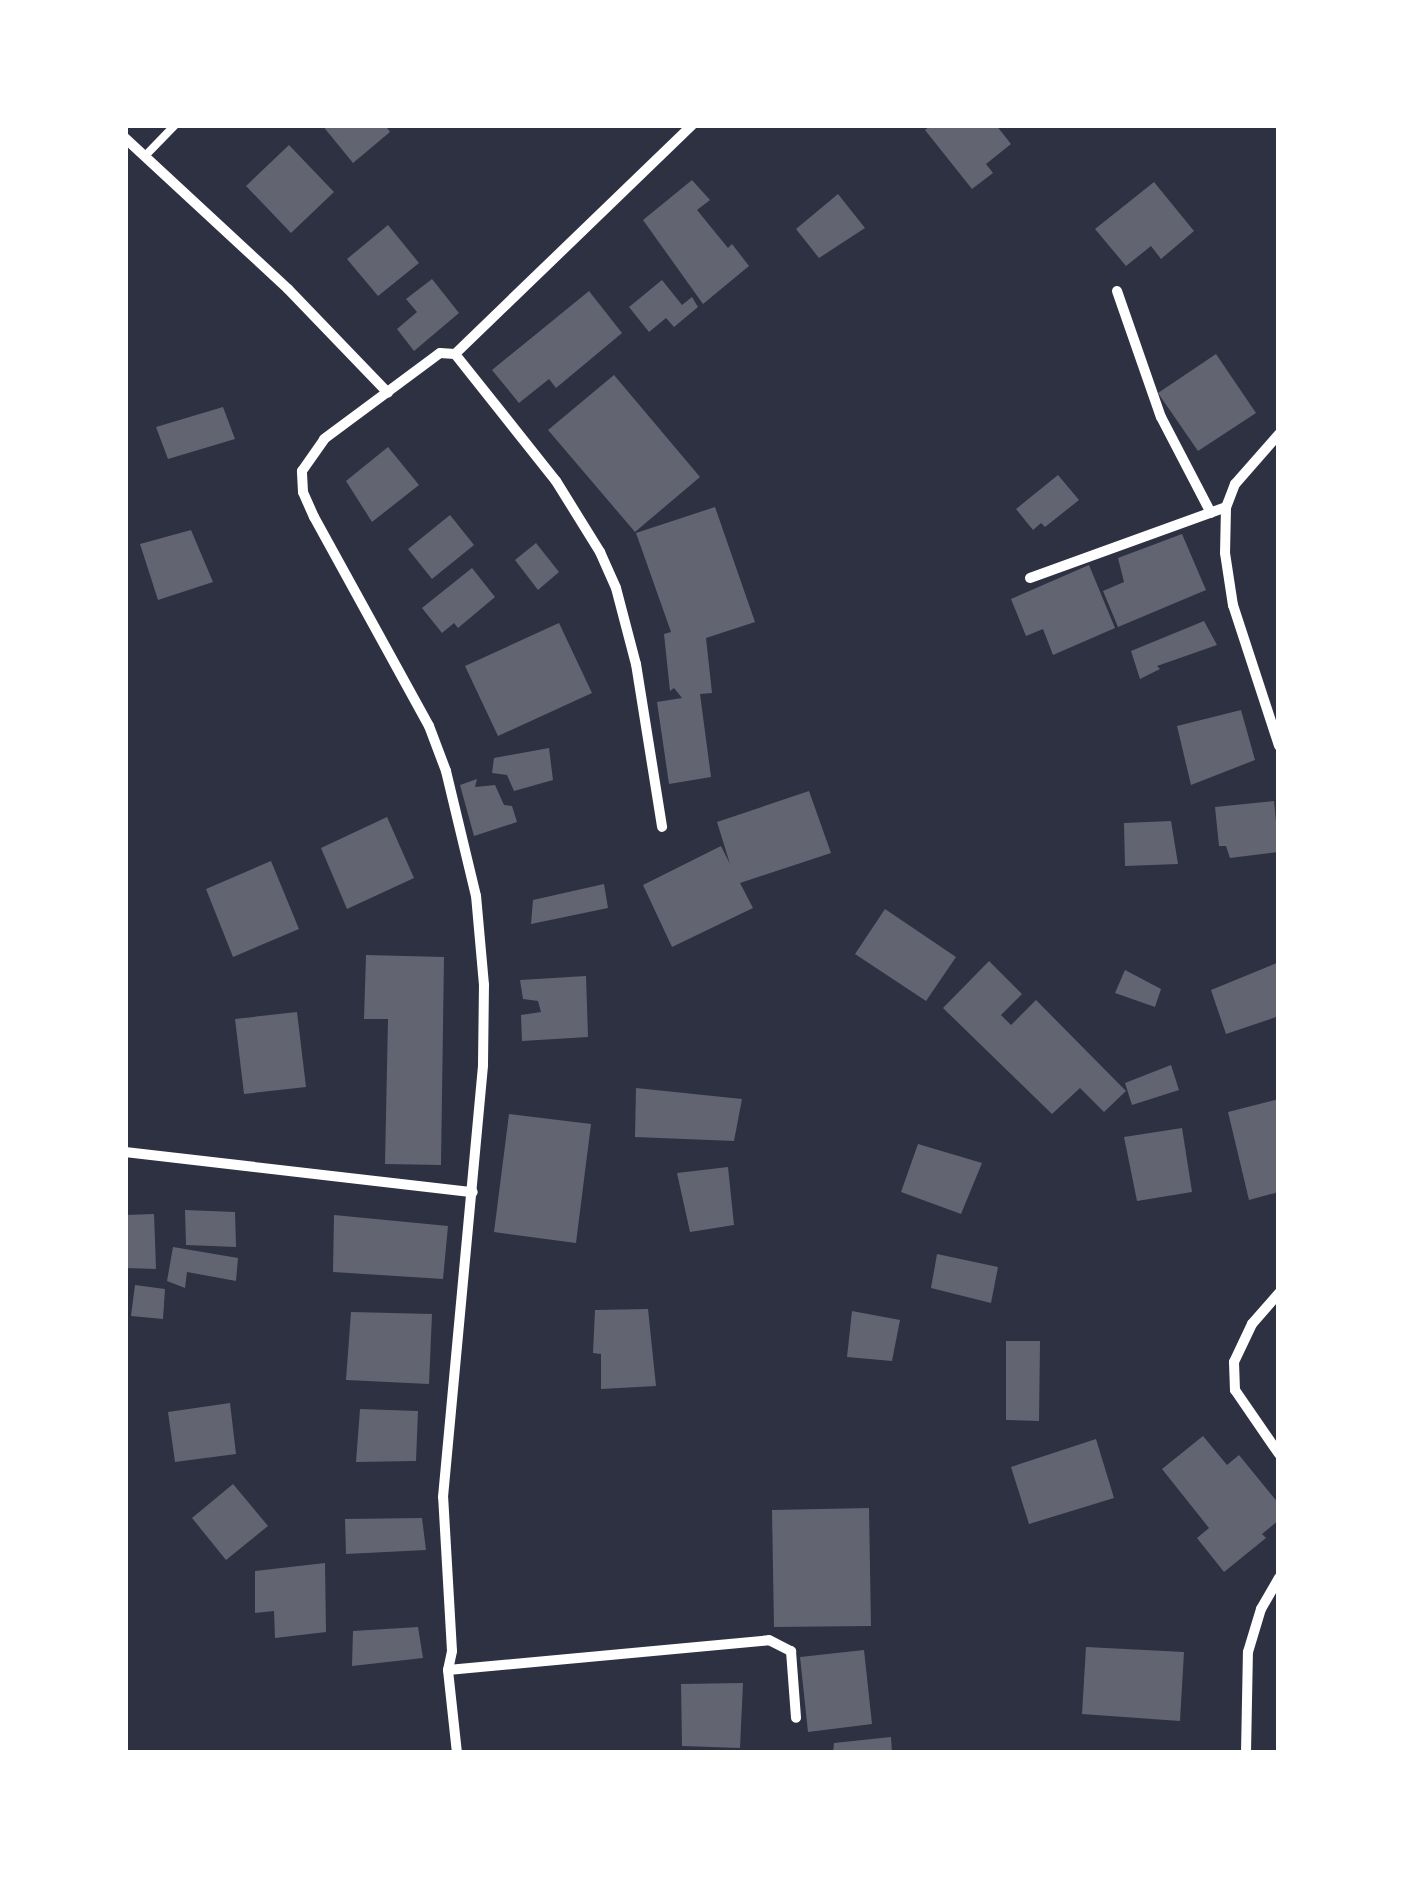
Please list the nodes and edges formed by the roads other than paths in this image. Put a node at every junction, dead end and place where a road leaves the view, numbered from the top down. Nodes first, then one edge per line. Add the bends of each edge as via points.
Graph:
1 (175, 125) edge
2 (692, 125) edge
3 (125, 138) edge
4 (145, 156) junction
5 (1117, 291) dead end
6 (455, 354) junction
7 (388, 393) junction
8 (1279, 434) edge
9 (1226, 507) junction
10 (1211, 513) junction
11 (1030, 578) dead end
12 (1279, 746) edge
13 (662, 827) dead end
14 (125, 1152) edge
15 (473, 1192) junction
16 (1279, 1293) edge
17 (1279, 1454) edge
18 (1279, 1578) edge
19 (448, 1670) junction
20 (796, 1718) dead end
21 (457, 1753) edge
22 (1246, 1753) edge

1 - 4 lane
2 - 6 street
3 - 4 street
4 - 7 street
5 - 10 street via 1161,418
6 - 7 street via 440,354
6 - 13 street via 556,482 616,588 636,664
7 - 15 street via 310,454 303,492 428,726 463,833 484,986
8 - 9 street via 1235,484
9 - 10 street
9 - 12 street via 1233,605
10 - 11 street
14 - 15 street
15 - 19 street via 444,1497
16 - 17 street via 1252,1324 1234,1362 1235,1390
18 - 22 street via 1248,1652
19 - 20 street via 769,1640 791,1651
19 - 21 street

